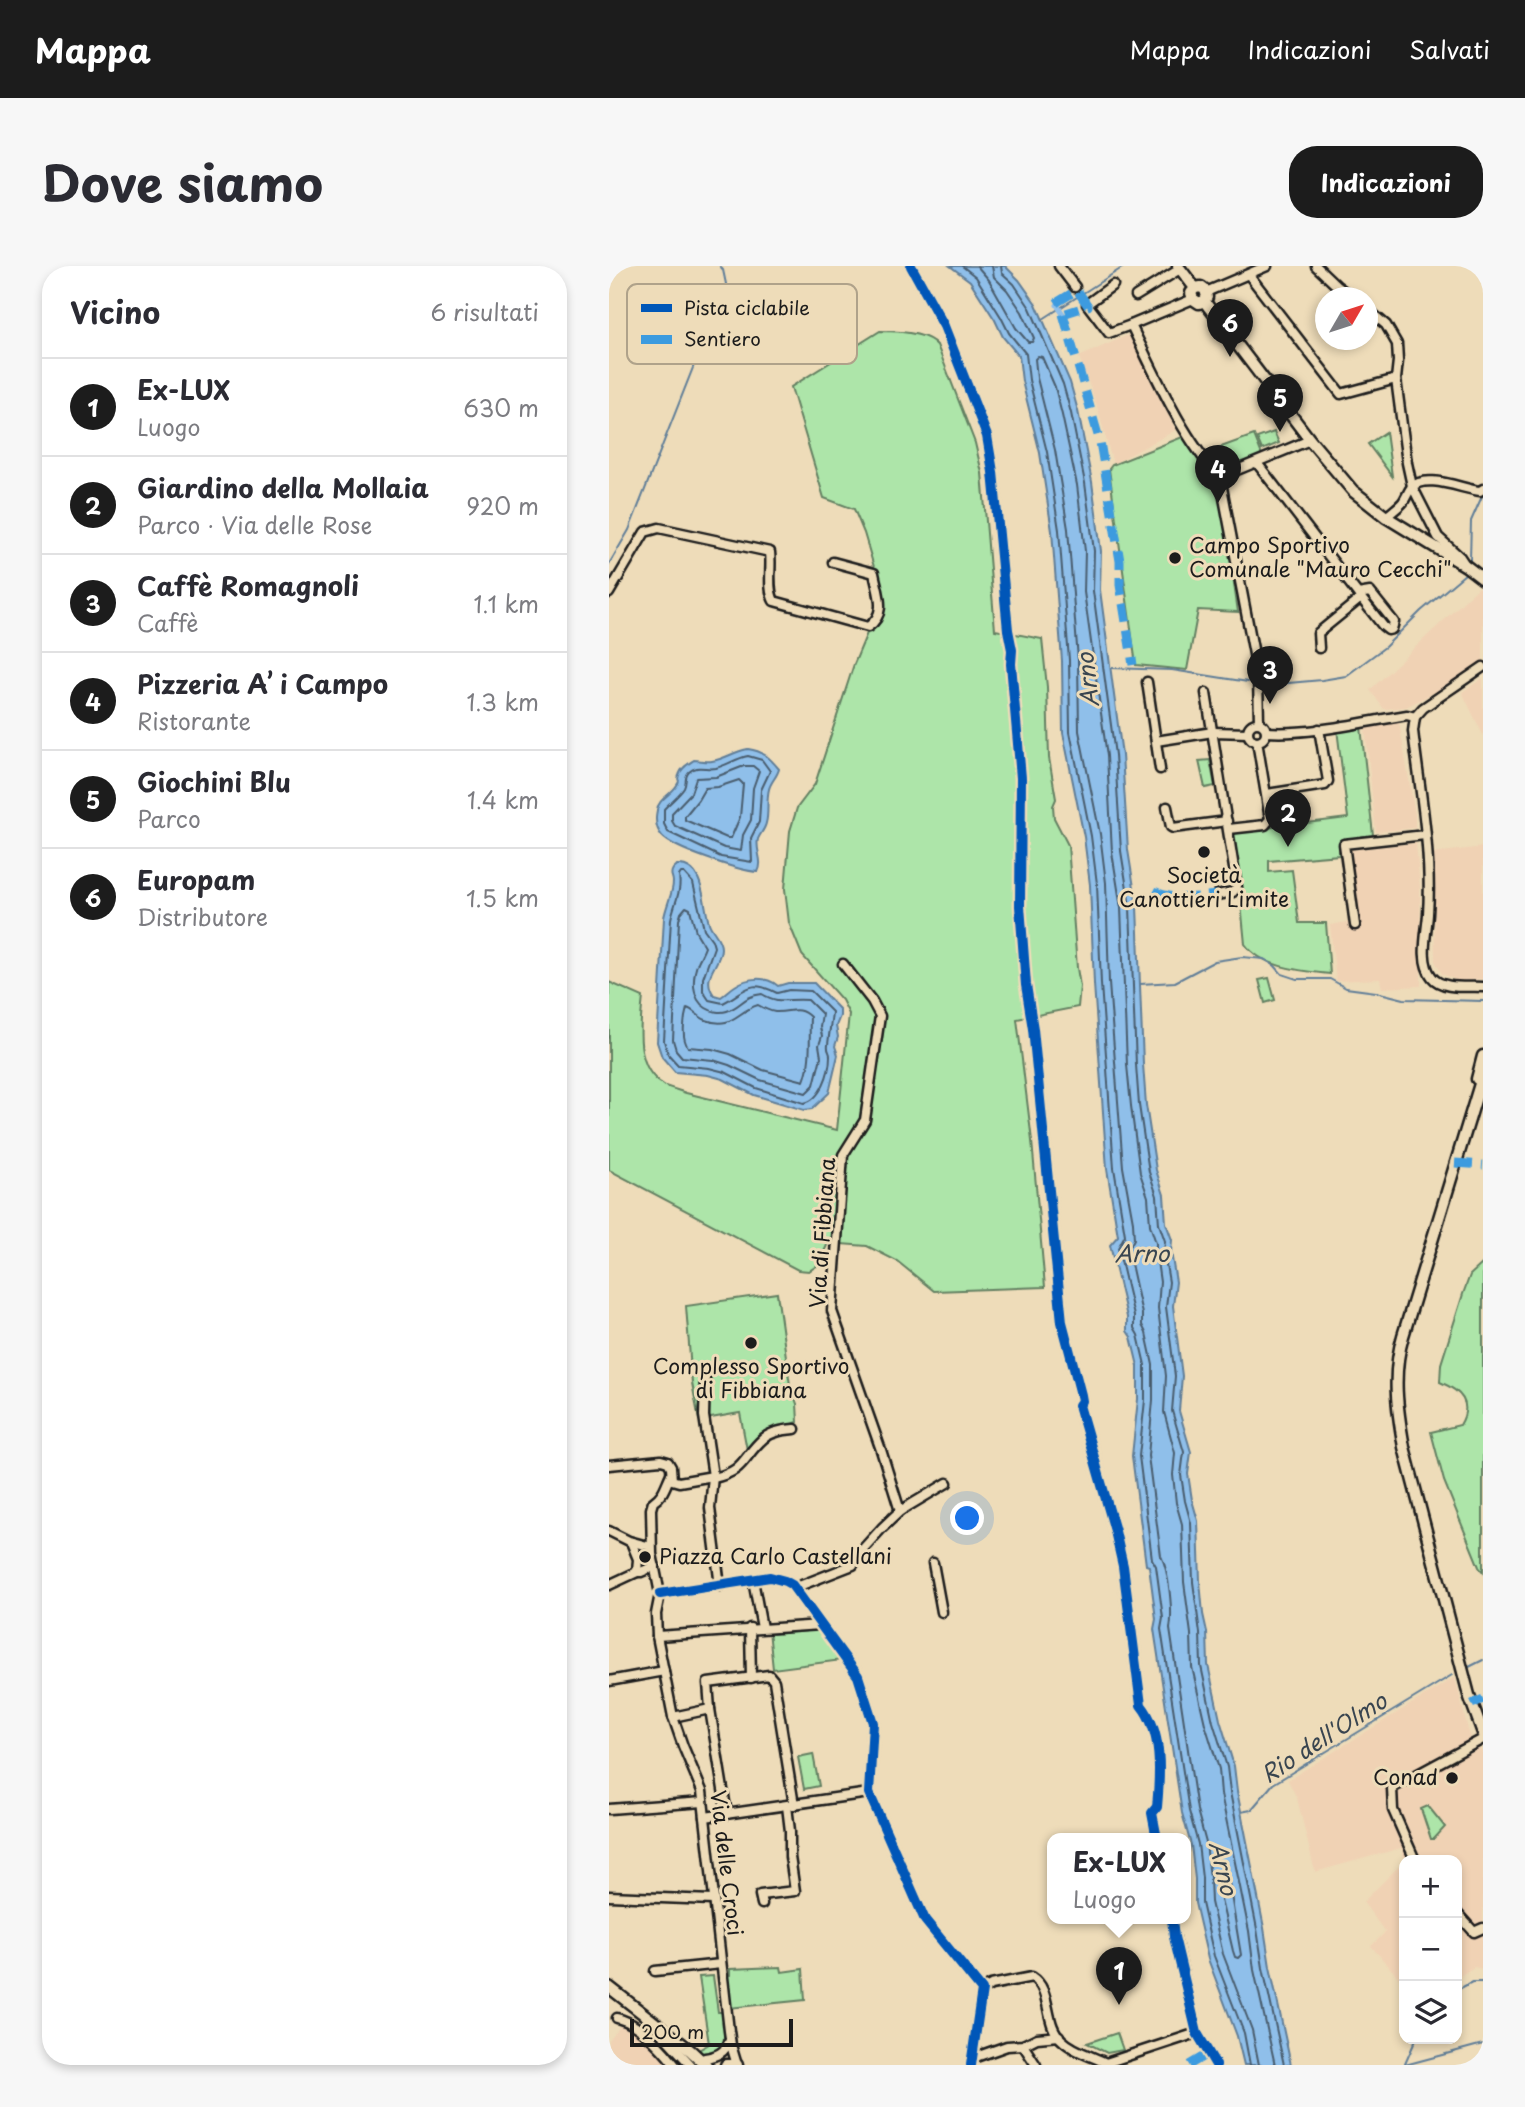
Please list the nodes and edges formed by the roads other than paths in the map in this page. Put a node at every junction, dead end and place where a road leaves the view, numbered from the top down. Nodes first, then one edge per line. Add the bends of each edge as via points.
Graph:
1 (1267, 266) edge
2 (1316, 266) edge
3 (1179, 267) edge
4 (1065, 268) edge
5 (1249, 275) junction
6 (1113, 285) dead end
7 (1075, 287) dead end
8 (1338, 287) edge
9 (1195, 288) junction
10 (1136, 296) dead end
11 (1205, 296) junction
12 (1192, 299) junction
13 (1378, 318) edge
14 (1131, 325) junction
15 (1396, 379) junction
16 (1310, 440) junction
17 (1257, 463) junction
18 (1220, 477) junction
19 (1412, 486) junction
20 (1483, 489) edge
21 (1386, 517) junction
22 (833, 562) dead end
23 (1466, 566) junction
24 (1483, 579) edge
25 (609, 593) edge
26 (1359, 596) junction
27 (1319, 648) dead end
28 (1483, 667) edge
29 (1147, 682) dead end
30 (1206, 693) dead end
31 (1415, 717) junction
32 (1259, 723) junction
33 (1319, 729) junction
34 (1213, 732) junction
35 (1266, 732) junction
36 (1248, 733) junction
37 (1156, 741) junction
38 (1257, 741) junction
39 (1160, 769) dead end
40 (1267, 794) junction
41 (1167, 807) dead end
42 (1228, 825) junction
43 (1425, 835) junction
44 (1217, 895) dead end
45 (1355, 925) dead end
46 (843, 964) dead end
47 (1483, 987) edge
48 (1483, 1056) edge
49 (1483, 1074) edge
50 (1455, 1160) junction
51 (705, 1377) dead end
52 (796, 1429) dead end
53 (609, 1465) edge
54 (671, 1474) junction
55 (713, 1477) junction
56 (947, 1483) dead end
57 (900, 1511) junction
58 (609, 1531) edge
59 (629, 1541) junction
60 (651, 1547) junction
61 (933, 1563) dead end
62 (655, 1566) junction
63 (637, 1572) junction
64 (753, 1580) junction
65 (609, 1585) edge
66 (720, 1586) junction
67 (794, 1588) junction
68 (660, 1594) junction
69 (942, 1612) dead end
70 (821, 1625) junction
71 (750, 1628) junction
72 (762, 1628) junction
73 (657, 1636) junction
74 (664, 1671) junction
75 (751, 1678) junction
76 (609, 1681) edge
77 (711, 1709) junction
78 (673, 1717) junction
79 (1483, 1732) edge
80 (1483, 1739) edge
81 (869, 1793) junction
82 (703, 1802) junction
83 (791, 1806) junction
84 (609, 1809) edge
85 (727, 1814) junction
86 (705, 1817) junction
87 (1413, 1855) edge
88 (609, 1896) edge
89 (713, 1900) junction
90 (762, 1904) dead end
91 (1461, 1918) edge
92 (1483, 1928) edge
93 (1173, 1929) dead end
94 (721, 1964) junction
95 (655, 1971) dead end
96 (609, 1987) edge
97 (982, 1990) junction
98 (617, 2018) dead end
99 (658, 2025) junction
100 (1197, 2033) junction
101 (1059, 2036) junction
102 (730, 2042) junction
103 (1023, 2045) junction
104 (706, 2062) edge
105 (972, 2062) edge
106 (1106, 2064) edge
107 (675, 2065) edge
108 (691, 2065) edge
109 (717, 2065) edge
110 (726, 2065) edge
111 (737, 2065) edge
112 (1036, 2065) edge
113 (1216, 2065) edge

1 - 5 street
2 - 8 street
3 - 9 main road
3 - 10 street
4 - 7 street
5 - 11 street
5 - 15 street via 1341,394
6 - 14 street via 1087,304 1109,333
9 - 11 main road via 1201,287
9 - 12 main road
11 - 12 main road via 1196,302
11 - 16 main road
12 - 14 street
13 - 15 street via 1397,344
14 - 18 street via 1184,427
15 - 19 street
16 - 17 street
16 - 21 main road via 1353,491
17 - 18 street
17 - 26 street
18 - 32 street via 1258,675
19 - 20 street via 1436,480
19 - 21 street via 1404,501
19 - 23 street via 1438,537
21 - 23 main road
22 - 25 street via 874,573 881,609 868,627 774,601 770,552 659,528 645,531
23 - 24 main road
26 - 26 street via 1383,626 1392,629 1394,622 1370,592
26 - 27 street via 1318,633
28 - 31 street
29 - 37 street
30 - 34 street
31 - 33 street
31 - 43 street
32 - 35 street
32 - 36 street via 1251,725
33 - 35 street
33 - 40 street via 1325,785
34 - 36 street
34 - 37 street
34 - 42 street
35 - 38 street
36 - 38 street
37 - 39 street
38 - 40 street
40 - 42 street via 1269,822
41 - 42 street via 1173,828
42 - 44 street via 1237,887
43 - 45 street via 1343,844
43 - 47 street via 1428,972 1443,985
46 - 57 street, Via di Fibbiana via 880,1016 865,1120 843,1155 832,1311
48 - 50 main road
49 - 50 main road
50 - 79 main road via 1398,1352 1397,1407 1469,1695
51 - 55 street via 704,1416
52 - 55 street via 766,1437 729,1475
53 - 54 street via 661,1460 671,1466
54 - 55 street via 672,1480 679,1482
54 - 60 street, Via delle Croci via 651,1509
55 - 66 street via 710,1508
56 - 57 street
57 - 67 street via 853,1565
58 - 59 street
59 - 60 street
59 - 63 street via 638,1559
60 - 62 street, Via delle Croci
61 - 69 street
62 - 63 street
62 - 68 street, Via delle Croci
63 - 65 street
64 - 66 street
64 - 67 street via 770,1577
64 - 72 street
66 - 68 street
67 - 70 street
68 - 73 street, Via delle Croci
70 - 72 street
70 - 81 street via 858,1676 873,1723
71 - 72 street
71 - 73 street
71 - 75 street
73 - 74 street, Via delle Croci
74 - 76 street
74 - 78 street, Via delle Croci
75 - 77 street via 708,1683
75 - 83 street via 769,1675 774,1681
77 - 78 street
77 - 85 street
78 - 82 street, Via delle Croci
80 - 87 street via 1392,1788 1393,1810
81 - 83 street
81 - 97 street via 925,1920
82 - 84 street
82 - 86 street, Via delle Croci
83 - 85 street
83 - 90 street via 795,1891 760,1895
85 - 86 street
86 - 89 street, Via delle Croci
88 - 89 street
89 - 94 street, Via delle Croci
91 - 92 street via 1473,1932
93 - 100 street
94 - 95 street
94 - 102 street, Via delle Croci
96 - 99 main road
97 - 101 street via 1032,1977 1042,1988
97 - 105 street
98 - 107 street via 651,2039
99 - 104 main road
99 - 108 street
100 - 106 street
100 - 113 street
101 - 103 street
101 - 106 street
102 - 104 street
102 - 110 street, Via delle Croci
102 - 111 street, Via delle Croci
103 - 105 street via 1007,2046
103 - 112 street
104 - 109 main road
110 - 111 main road

